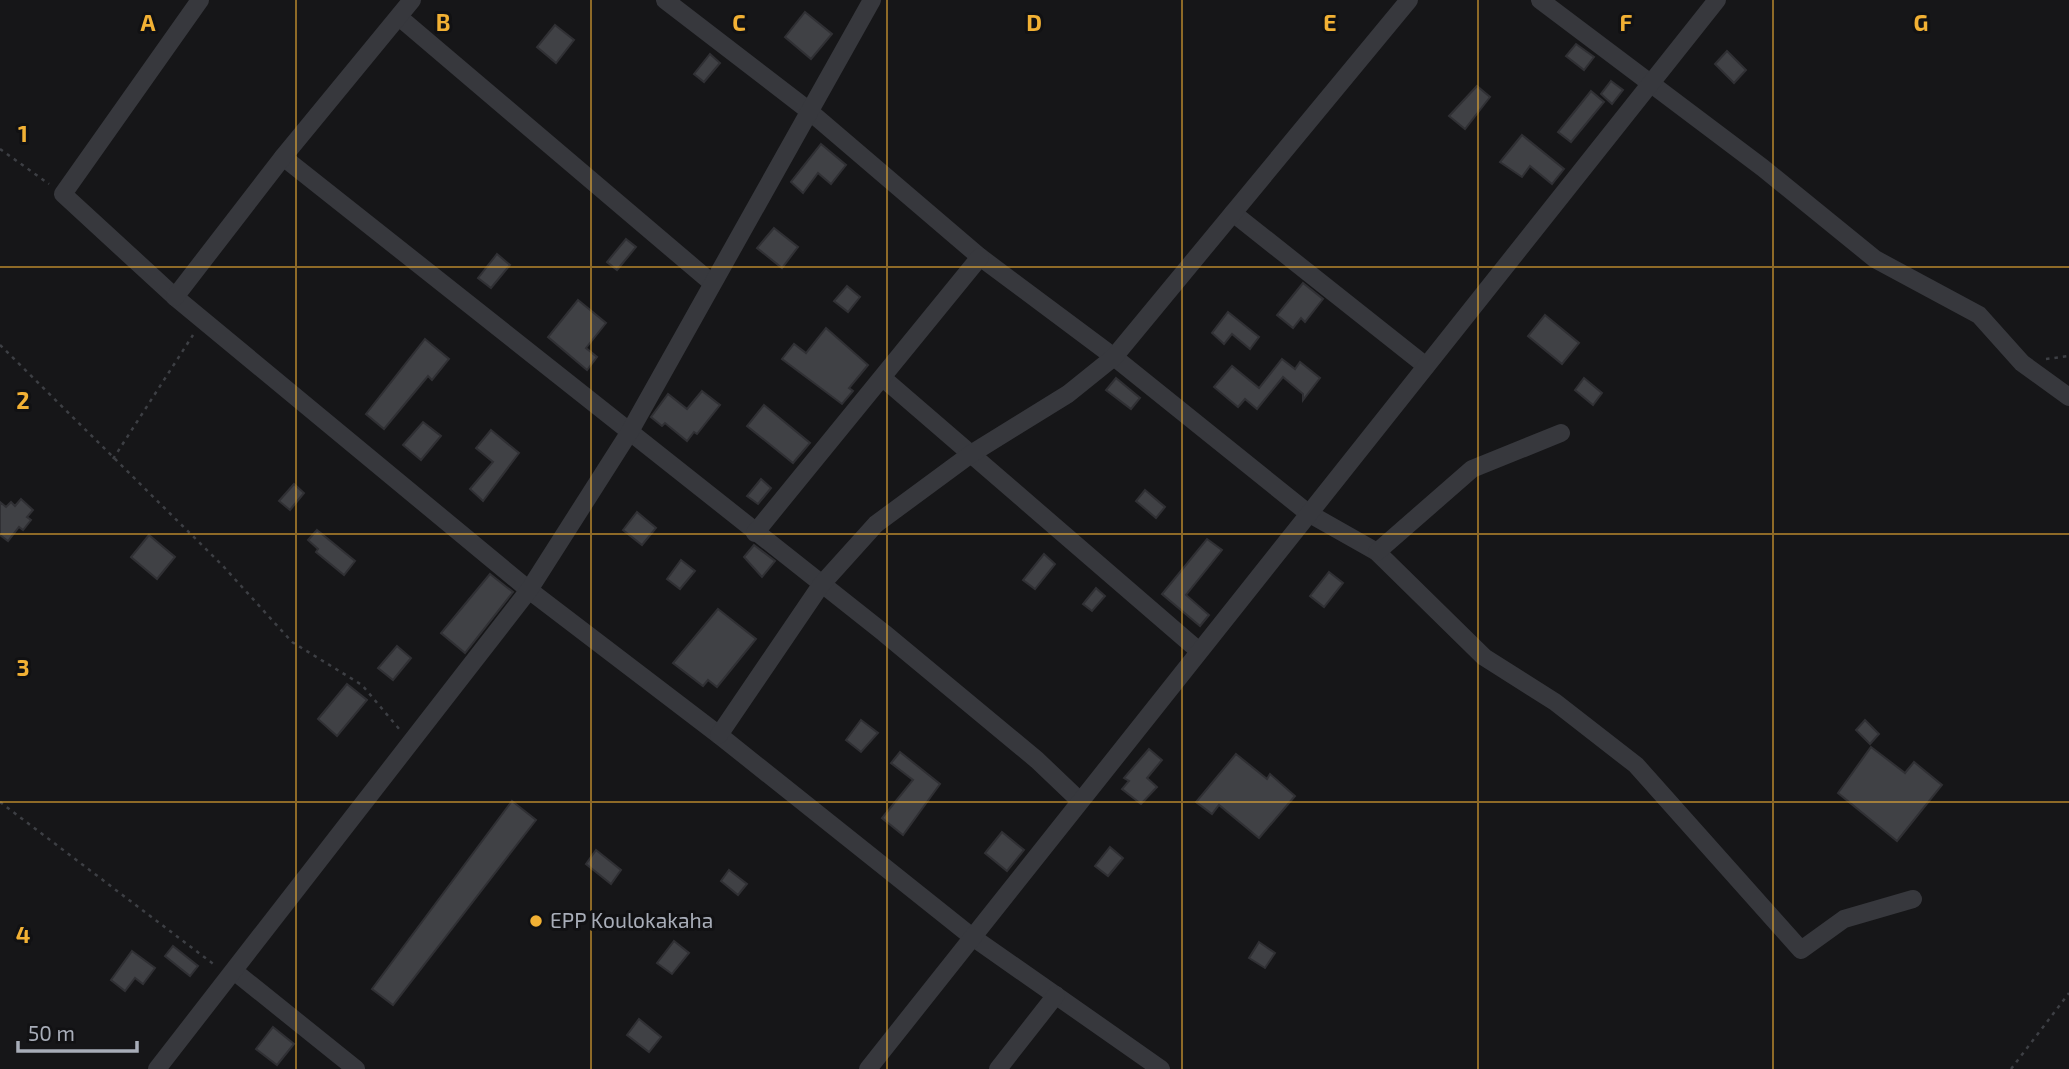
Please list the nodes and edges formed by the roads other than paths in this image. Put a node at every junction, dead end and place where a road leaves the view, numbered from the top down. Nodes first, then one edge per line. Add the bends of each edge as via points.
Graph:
1 (200, 0) edge
2 (412, 0) edge
3 (665, 0) edge
4 (872, 0) edge
5 (1409, 0) edge
6 (1540, 0) edge
7 (1717, 0) edge
8 (398, 17) junction
9 (1652, 85) junction
10 (808, 110) junction
11 (283, 157) junction
12 (1233, 213) junction
13 (980, 257) junction
14 (712, 283) junction
15 (175, 297) junction
16 (1114, 357) junction
17 (1426, 366) junction
18 (884, 379) junction
19 (2069, 397) edge
20 (629, 433) junction
21 (1561, 433) dead end
22 (971, 454) junction
23 (1308, 513) junction
24 (755, 533) junction
25 (1377, 552) junction
26 (821, 585) junction
27 (529, 590) junction
28 (1199, 651) junction
29 (719, 735) junction
30 (1080, 801) junction
31 (1913, 899) dead end
32 (971, 936) junction
33 (232, 974) junction
34 (1056, 995) junction
35 (157, 1069) edge
36 (356, 1069) edge
37 (868, 1069) edge
38 (998, 1069) edge
39 (1161, 1069) edge

1 - 15 street via 62,194
2 - 8 street
3 - 10 street
4 - 10 street
5 - 12 street
6 - 9 street
7 - 9 street
8 - 11 street
8 - 14 street
9 - 17 street
9 - 19 street via 1875,259 1979,315 2022,363
10 - 13 street
10 - 14 street
11 - 15 street
11 - 20 street
12 - 16 street
12 - 17 street
13 - 16 street
13 - 18 street
14 - 20 street
15 - 27 street
16 - 22 street via 1068,394
16 - 23 street
17 - 23 street
18 - 22 street
18 - 24 street
20 - 24 street
20 - 27 street
21 - 25 street via 1472,469
22 - 26 street via 876,524
22 - 28 street
23 - 25 street
23 - 28 street
24 - 26 street
25 - 31 street via 1484,657 1555,702 1636,765 1801,950 1844,919
26 - 29 street
26 - 30 street via 1037,760
27 - 29 street
27 - 33 street
28 - 30 street
29 - 32 street
30 - 32 street
32 - 34 street
32 - 37 street
33 - 35 street
33 - 36 street
34 - 38 street
34 - 39 street

